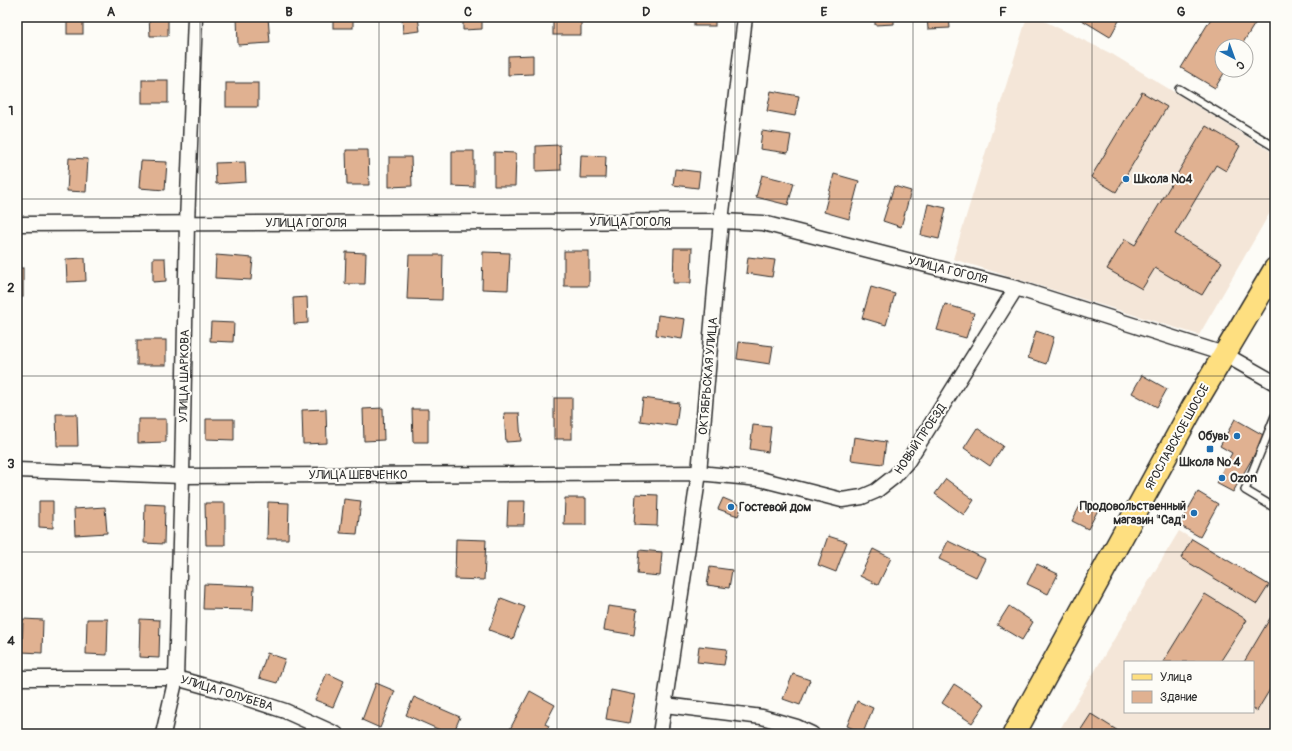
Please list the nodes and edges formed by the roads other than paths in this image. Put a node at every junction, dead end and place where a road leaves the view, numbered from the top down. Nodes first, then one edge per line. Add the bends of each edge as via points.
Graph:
1 (195, 17) edge
2 (745, 17) edge
3 (1178, 89) dead end
4 (1275, 147) edge
5 (721, 221) junction
6 (187, 223) junction
7 (17, 224) edge
8 (1275, 269) edge
9 (1016, 288) junction
10 (1224, 354) junction
11 (1275, 382) edge
12 (1275, 416) edge
13 (17, 470) edge
14 (699, 473) junction
15 (182, 476) junction
16 (1275, 508) edge
17 (17, 678) edge
18 (176, 678) junction
19 (665, 705) junction
20 (163, 734) edge
21 (336, 734) edge
22 (660, 734) edge
23 (812, 734) edge
24 (1014, 734) edge

1 - 6 street, УЛИЦА ШАРКОВА
2 - 5 street, ОКТЯБРЬСКАЯ УЛИЦА
3 - 4 lane
5 - 6 street, УЛИЦА ГОГОЛЯ
5 - 9 street, УЛИЦА ГОГОЛЯ via 764,223
5 - 14 street, ОКТЯБРЬСКАЯ УЛИЦА
6 - 7 street, УЛИЦА ГОГОЛЯ
6 - 15 street, УЛИЦА ШАРКОВА
8 - 10 main road, ЯРОСЛАВСКОЕ ШОССЕ
9 - 10 street, УЛИЦА ГОГОЛЯ
9 - 14 street, НОВЫЙ ПРОЕЗД via 908,461 895,476 876,491 862,497 842,500 760,479
10 - 11 street, УЛИЦА ГОГОЛЯ
10 - 24 main road, ЯРОСЛАВСКОЕ ШОССЕ
12 - 16 lane via 1245,490
13 - 15 street, УЛИЦА ШЕВЧЕНКО
14 - 15 street, УЛИЦА ШЕВЧЕНКО
14 - 19 street, ОКТЯБРЬСКАЯ УЛИЦА
15 - 18 street, УЛИЦА ШАРКОВА
17 - 18 street, УЛИЦА ГОЛУБЕВА
18 - 20 street, УЛИЦА ШАРКОВА
18 - 21 street, УЛИЦА ГОЛУБЕВА via 285,711
19 - 22 street, ОКТЯБРЬСКАЯ УЛИЦА
19 - 23 street via 762,717

